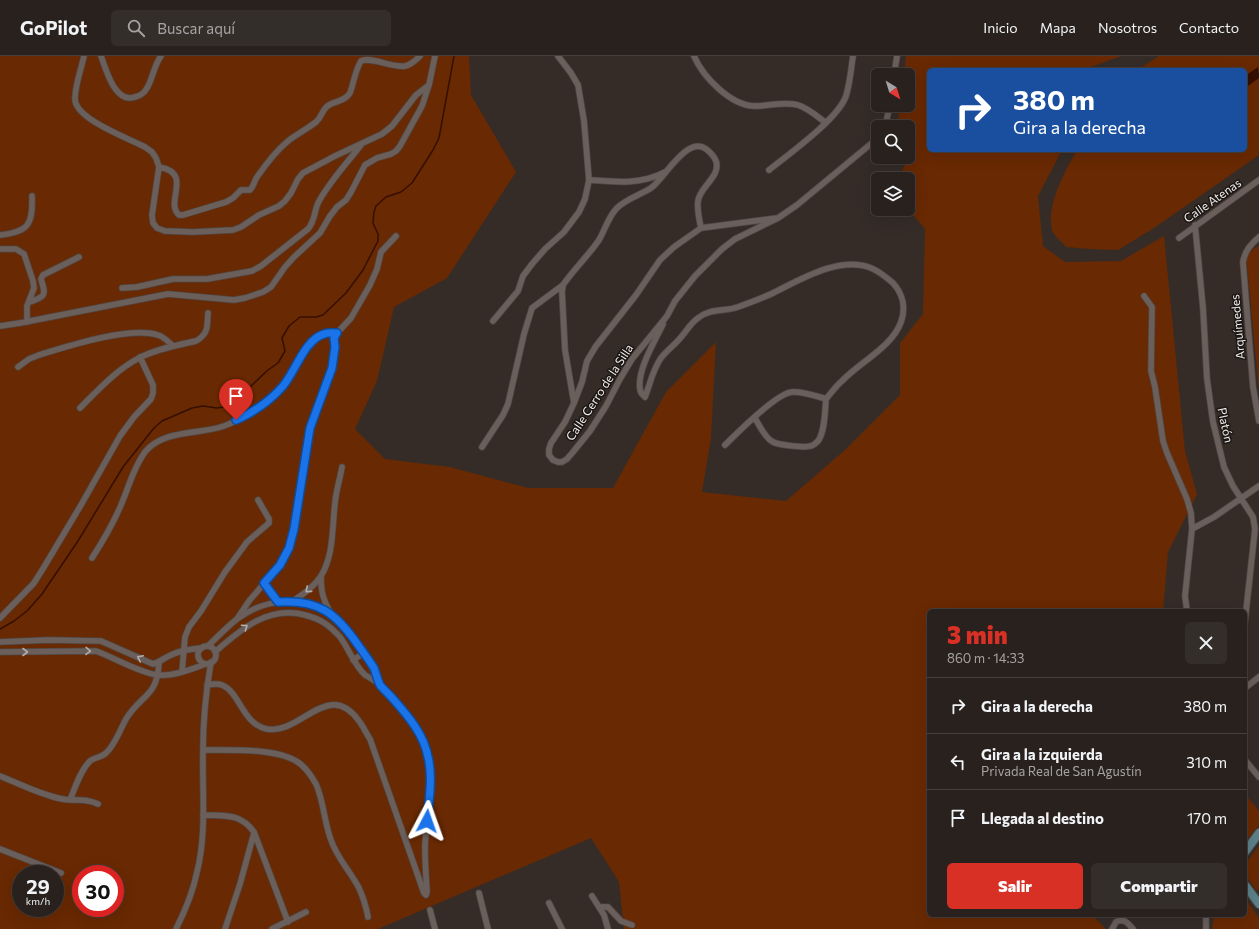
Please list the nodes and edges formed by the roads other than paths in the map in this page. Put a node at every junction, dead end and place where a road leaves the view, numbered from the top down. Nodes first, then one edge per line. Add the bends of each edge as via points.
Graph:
1 (84, 56) edge
2 (101, 56) edge
3 (160, 56) edge
4 (420, 56) edge
5 (435, 56) edge
6 (558, 56) edge
7 (694, 56) edge
8 (853, 56) edge
9 (897, 56) edge
10 (895, 68) edge
11 (429, 85) junction
12 (826, 123) junction
13 (363, 143) junction
14 (871, 144) edge
15 (159, 167) junction
16 (669, 170) junction
17 (769, 170) dead end
18 (589, 180) junction
19 (1259, 180) edge
20 (32, 196) dead end
21 (778, 218) junction
22 (1195, 225) junction
23 (701, 228) junction
24 (0, 235) edge
25 (396, 236) dead end
26 (1259, 237) edge
27 (1178, 238) dead end
28 (0, 249) edge
29 (78, 257) dead end
30 (563, 285) junction
31 (122, 288) dead end
32 (1144, 296) dead end
33 (29, 302) junction
34 (208, 313) dead end
35 (667, 316) junction
36 (493, 321) dead end
37 (27, 322) junction
38 (0, 326) edge
39 (337, 333) junction
40 (173, 346) junction
41 (140, 357) junction
42 (18, 367) dead end
43 (826, 399) junction
44 (574, 403) junction
45 (80, 408) dead end
46 (755, 418) junction
47 (1259, 421) edge
48 (724, 445) dead end
49 (482, 447) dead end
50 (342, 467) dead end
51 (1259, 486) edge
52 (1241, 498) junction
53 (258, 500) dead end
54 (1192, 529) junction
55 (92, 558) dead end
56 (321, 576) junction
57 (264, 583) junction
58 (293, 601) junction
59 (278, 602) junction
60 (1187, 609) edge
61 (1246, 609) edge
62 (330, 612) junction
63 (0, 618) edge
64 (237, 619) junction
65 (350, 633) junction
66 (341, 639) junction
67 (48, 640) junction
68 (0, 642) edge
69 (114, 646) junction
70 (205, 647) junction
71 (183, 650) junction
72 (49, 651) junction
73 (0, 652) edge
74 (215, 652) junction
75 (364, 654) junction
76 (110, 656) junction
77 (353, 660) junction
78 (159, 662) junction
79 (208, 663) junction
80 (182, 672) junction
81 (158, 675) junction
82 (1259, 677) edge
83 (207, 684) junction
84 (380, 685) junction
85 (1247, 686) edge
86 (203, 750) junction
87 (1247, 762) edge
88 (0, 776) edge
89 (1259, 777) edge
90 (70, 800) junction
91 (98, 804) dead end
92 (204, 815) junction
93 (254, 832) junction
94 (1259, 833) edge
95 (0, 849) edge
96 (1247, 849) edge
97 (41, 865) edge
98 (1247, 889) edge
99 (479, 893) dead end
100 (592, 896) dead end
101 (549, 903) dead end
102 (1259, 904) edge
103 (600, 907) junction
104 (430, 910) dead end
105 (306, 912) dead end
106 (368, 917) dead end
107 (1206, 917) edge
108 (288, 922) junction
109 (632, 925) dead end
110 (176, 929) edge
111 (225, 929) edge
112 (272, 929) edge
113 (435, 929) edge
114 (488, 929) edge
115 (562, 929) edge
116 (608, 929) edge
117 (1112, 929) edge
118 (1133, 929) edge
119 (1206, 929) edge

1 - 15 street via 75,100 77,107 90,120 145,147 156,158
2 - 3 street via 110,82 125,98 133,98 140,96 147,88
4 - 15 street via 412,64 404,66 373,57 362,60 347,98 328,106 317,122 287,142 263,168 250,190 241,190 226,202 179,215 174,205 177,188 175,176 171,171
5 - 11 street
6 - 18 street via 578,85
7 - 12 street via 698,65 718,88 740,103 754,106 787,103 799,105
8 - 12 street via 846,97
9 - 10 street
11 - 13 street via 416,95 392,126
11 - 37 street via 422,106 396,151 365,165 346,200 337,207 320,233 263,292 234,300 168,294
12 - 17 street
13 - 15 street via 303,173 291,193 279,206 241,227 226,231 165,232 157,228 152,223 152,215
13 - 31 street via 318,204 313,223 261,266 252,271 207,279 173,279
14 - 21 street, Calle Cerro de la Silla
16 - 18 street via 643,180
16 - 23 street via 687,150 696,147 704,148 716,160 714,176 701,192 698,201
16 - 30 street via 652,188 617,207 598,241
18 - 36 street via 579,212 564,232 532,264 518,290
19 - 22 street, Calle Atenas
20 - 24 street via 32,217 28,224 13,234
21 - 23 street
21 - 35 street, Calle Cerro de la Silla via 735,238 722,249 695,276 675,301
22 - 27 street, Calle Atenas
22 - 52 street, Platón via 1212,416 1224,467
23 - 44 street, Calle Cerro de la Silla via 660,260 596,346 587,361
25 - 39 street via 381,252 370,285 350,318
26 - 47 street, Arquímedes via 1250,245 1242,262 1253,387
28 - 33 street via 16,249 24,254 34,288
29 - 33 street via 43,275 43,295 40,299
30 - 44 street via 565,350
30 - 49 street via 532,308 508,404
32 - 54 street via 1152,307 1151,371 1163,441 1189,506
33 - 37 street via 26,310
34 - 40 street via 206,331 202,338
35 - 43 street via 641,375 640,389 645,397 660,359 691,324 704,314 713,310 736,308 817,271 835,266 851,264 870,268 887,278 902,296 904,310 901,323 892,339 842,381
35 - 44 street, Calle Cerro de la Silla via 632,359 590,431 567,459 558,462 549,455 549,449
37 - 38 street
39 - 55 street via 325,333 311,344 284,385 254,411 224,426 167,438 146,452 134,469 111,527
39 - 57 street via 334,338 332,368 310,428 289,548 280,565
40 - 41 street
40 - 42 street via 158,335 134,333 111,336 39,354
41 - 45 street via 122,368
41 - 63 street via 153,385 151,399 120,436 41,572 25,593
43 - 46 street via 799,392 783,394
43 - 46 street via 821,435 811,446 773,442
46 - 48 street
50 - 56 street via 328,560
51 - 52 street
52 - 54 street
52 - 61 street, Platón via 1255,529
53 - 71 street via 270,519 269,523 246,542 225,572 189,627
54 - 60 street via 1185,596
56 -> 58 street
56 - 62 street via 324,602
57 - 59 street
57 - 64 street
58 - 59 street
58 - 62 street via 311,604
59 - 64 street via 250,611
62 - 65 street
64 - 70 street
65 - 66 street
65 - 75 street
74 -> 66 street via 247,626 266,616 281,612 297,612 317,618 330,626
66 - 77 street
67 - 68 street
67 - 69 street via 101,641
67 - 72 street
69 - 76 street
78 -> 69 street via 153,664
70 - 71 street
70 - 74 street
70 - 79 street via 198,655 200,661
71 - 78 street
71 - 80 street
73 -> 72 street
72 -> 76 street via 96,651
74 - 79 street via 215,658
75 - 77 street
75 - 84 street via 374,668
76 - 81 street
77 - 84 street via 364,674
78 - 81 street
79 - 80 street
79 - 83 street
80 - 81 street
81 - 90 street via 155,686 127,717 108,750 101,757 89,762
82 - 85 street
83 - 84 street via 215,683 228,689 256,724 274,730 284,728 328,705 337,705 351,712 370,739 426,894 425,847 430,781 428,757 422,737 408,715
83 - 86 street
86 - 92 street
86 - 106 street via 240,750 281,755 307,770 316,784 331,840 358,887
87 - 89 street
88 - 90 street via 54,797
90 - 91 street via 90,800
92 - 93 street via 240,818
92 - 110 street via 197,872 186,910
93 - 108 street
93 - 111 street
94 - 96 street
95 - 97 street
98 - 102 street
99 - 114 street
100 - 103 street
101 - 115 street
103 - 109 street via 608,908 621,921
103 - 116 street
104 - 113 street
105 - 108 street
107 - 119 street
108 - 112 street
117 - 118 street via 1120,920 1124,920

